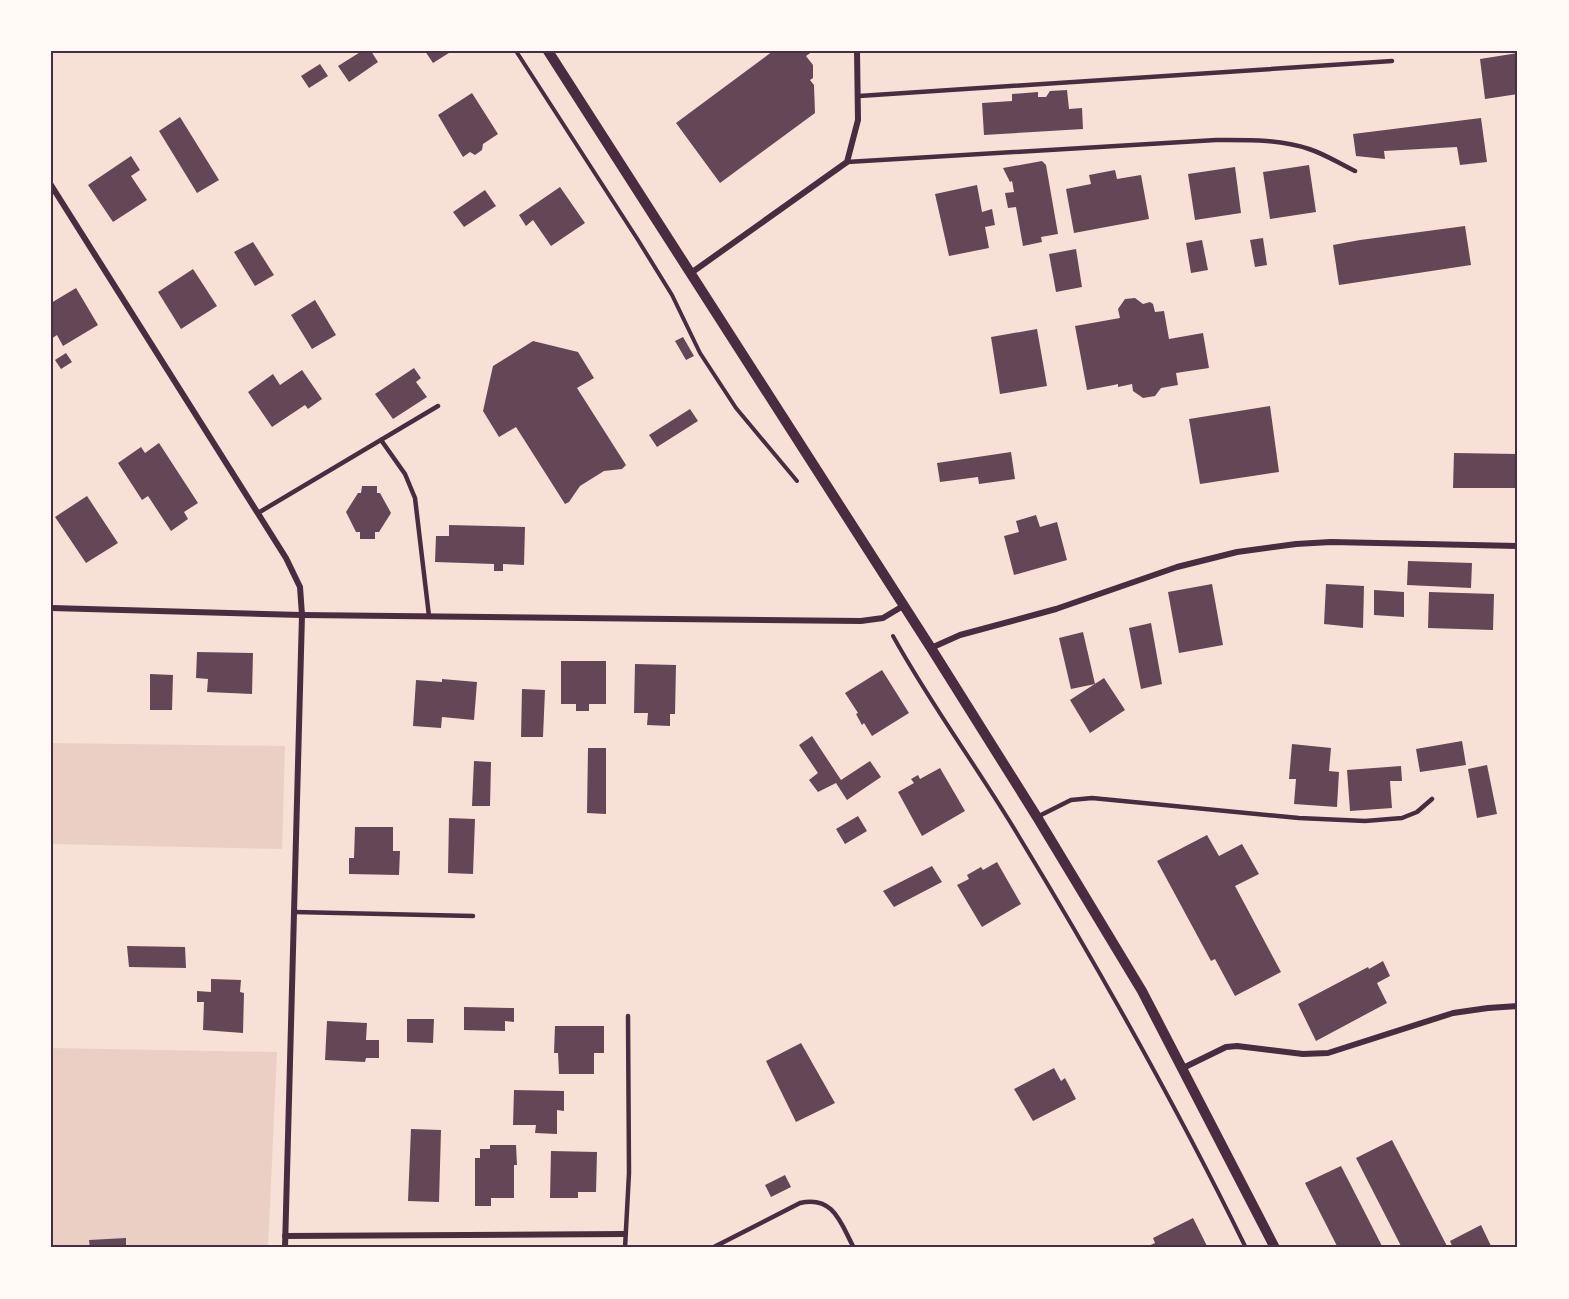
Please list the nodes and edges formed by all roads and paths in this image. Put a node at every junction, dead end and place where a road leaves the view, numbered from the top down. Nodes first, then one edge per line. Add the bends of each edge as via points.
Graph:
1 (516, 51) edge
2 (548, 51) edge
3 (857, 51) edge
4 (1392, 61) dead end
5 (859, 96) junction
6 (848, 162) junction
7 (1355, 171) dead end
8 (51, 185) edge
9 (691, 273) junction
10 (438, 406) dead end
11 (381, 440) junction
12 (802, 489) dead end
13 (258, 513) junction
14 (1518, 546) edge
15 (903, 606) junction
16 (51, 608) edge
17 (302, 615) junction
18 (429, 616) junction
19 (893, 636) dead end
20 (931, 648) junction
21 (1432, 799) dead end
22 (1037, 817) junction
23 (294, 912) junction
24 (473, 916) dead end
25 (1518, 1006) edge
26 (628, 1016) dead end
27 (1182, 1068) junction
28 (625, 1234) junction
29 (285, 1236) junction
30 (285, 1248) edge
31 (625, 1248) edge
32 (712, 1248) edge
33 (854, 1248) edge
34 (1246, 1248) edge
35 (1275, 1248) edge

1 - 12 path via 672,295 700,353 736,408
2 - 9 street
3 - 5 street
4 - 5 lane
5 - 6 street
6 - 7 lane via 1253,140 1310,149
6 - 9 street
8 - 13 street
9 - 15 street
10 - 11 lane
11 - 13 lane
11 - 18 lane via 405,474 415,498
13 - 17 street via 297,580
14 - 20 street via 1331,542 1237,552 960,635
15 - 18 street via 883,618 861,621
15 - 20 street
16 - 17 street
17 - 18 street
17 - 23 street
19 - 34 path via 1018,834 1118,1003
20 - 22 street
21 - 22 lane via 1417,812 1386,820 1299,818 1092,798 1071,800
22 - 27 street via 1142,991
23 - 24 lane
23 - 29 street
25 - 27 street via 1453,1013 1328,1053 1226,1047
26 - 28 lane via 629,1173
27 - 35 street
28 - 29 street
28 - 31 lane
29 - 30 street
32 - 33 lane via 809,1201 834,1210

